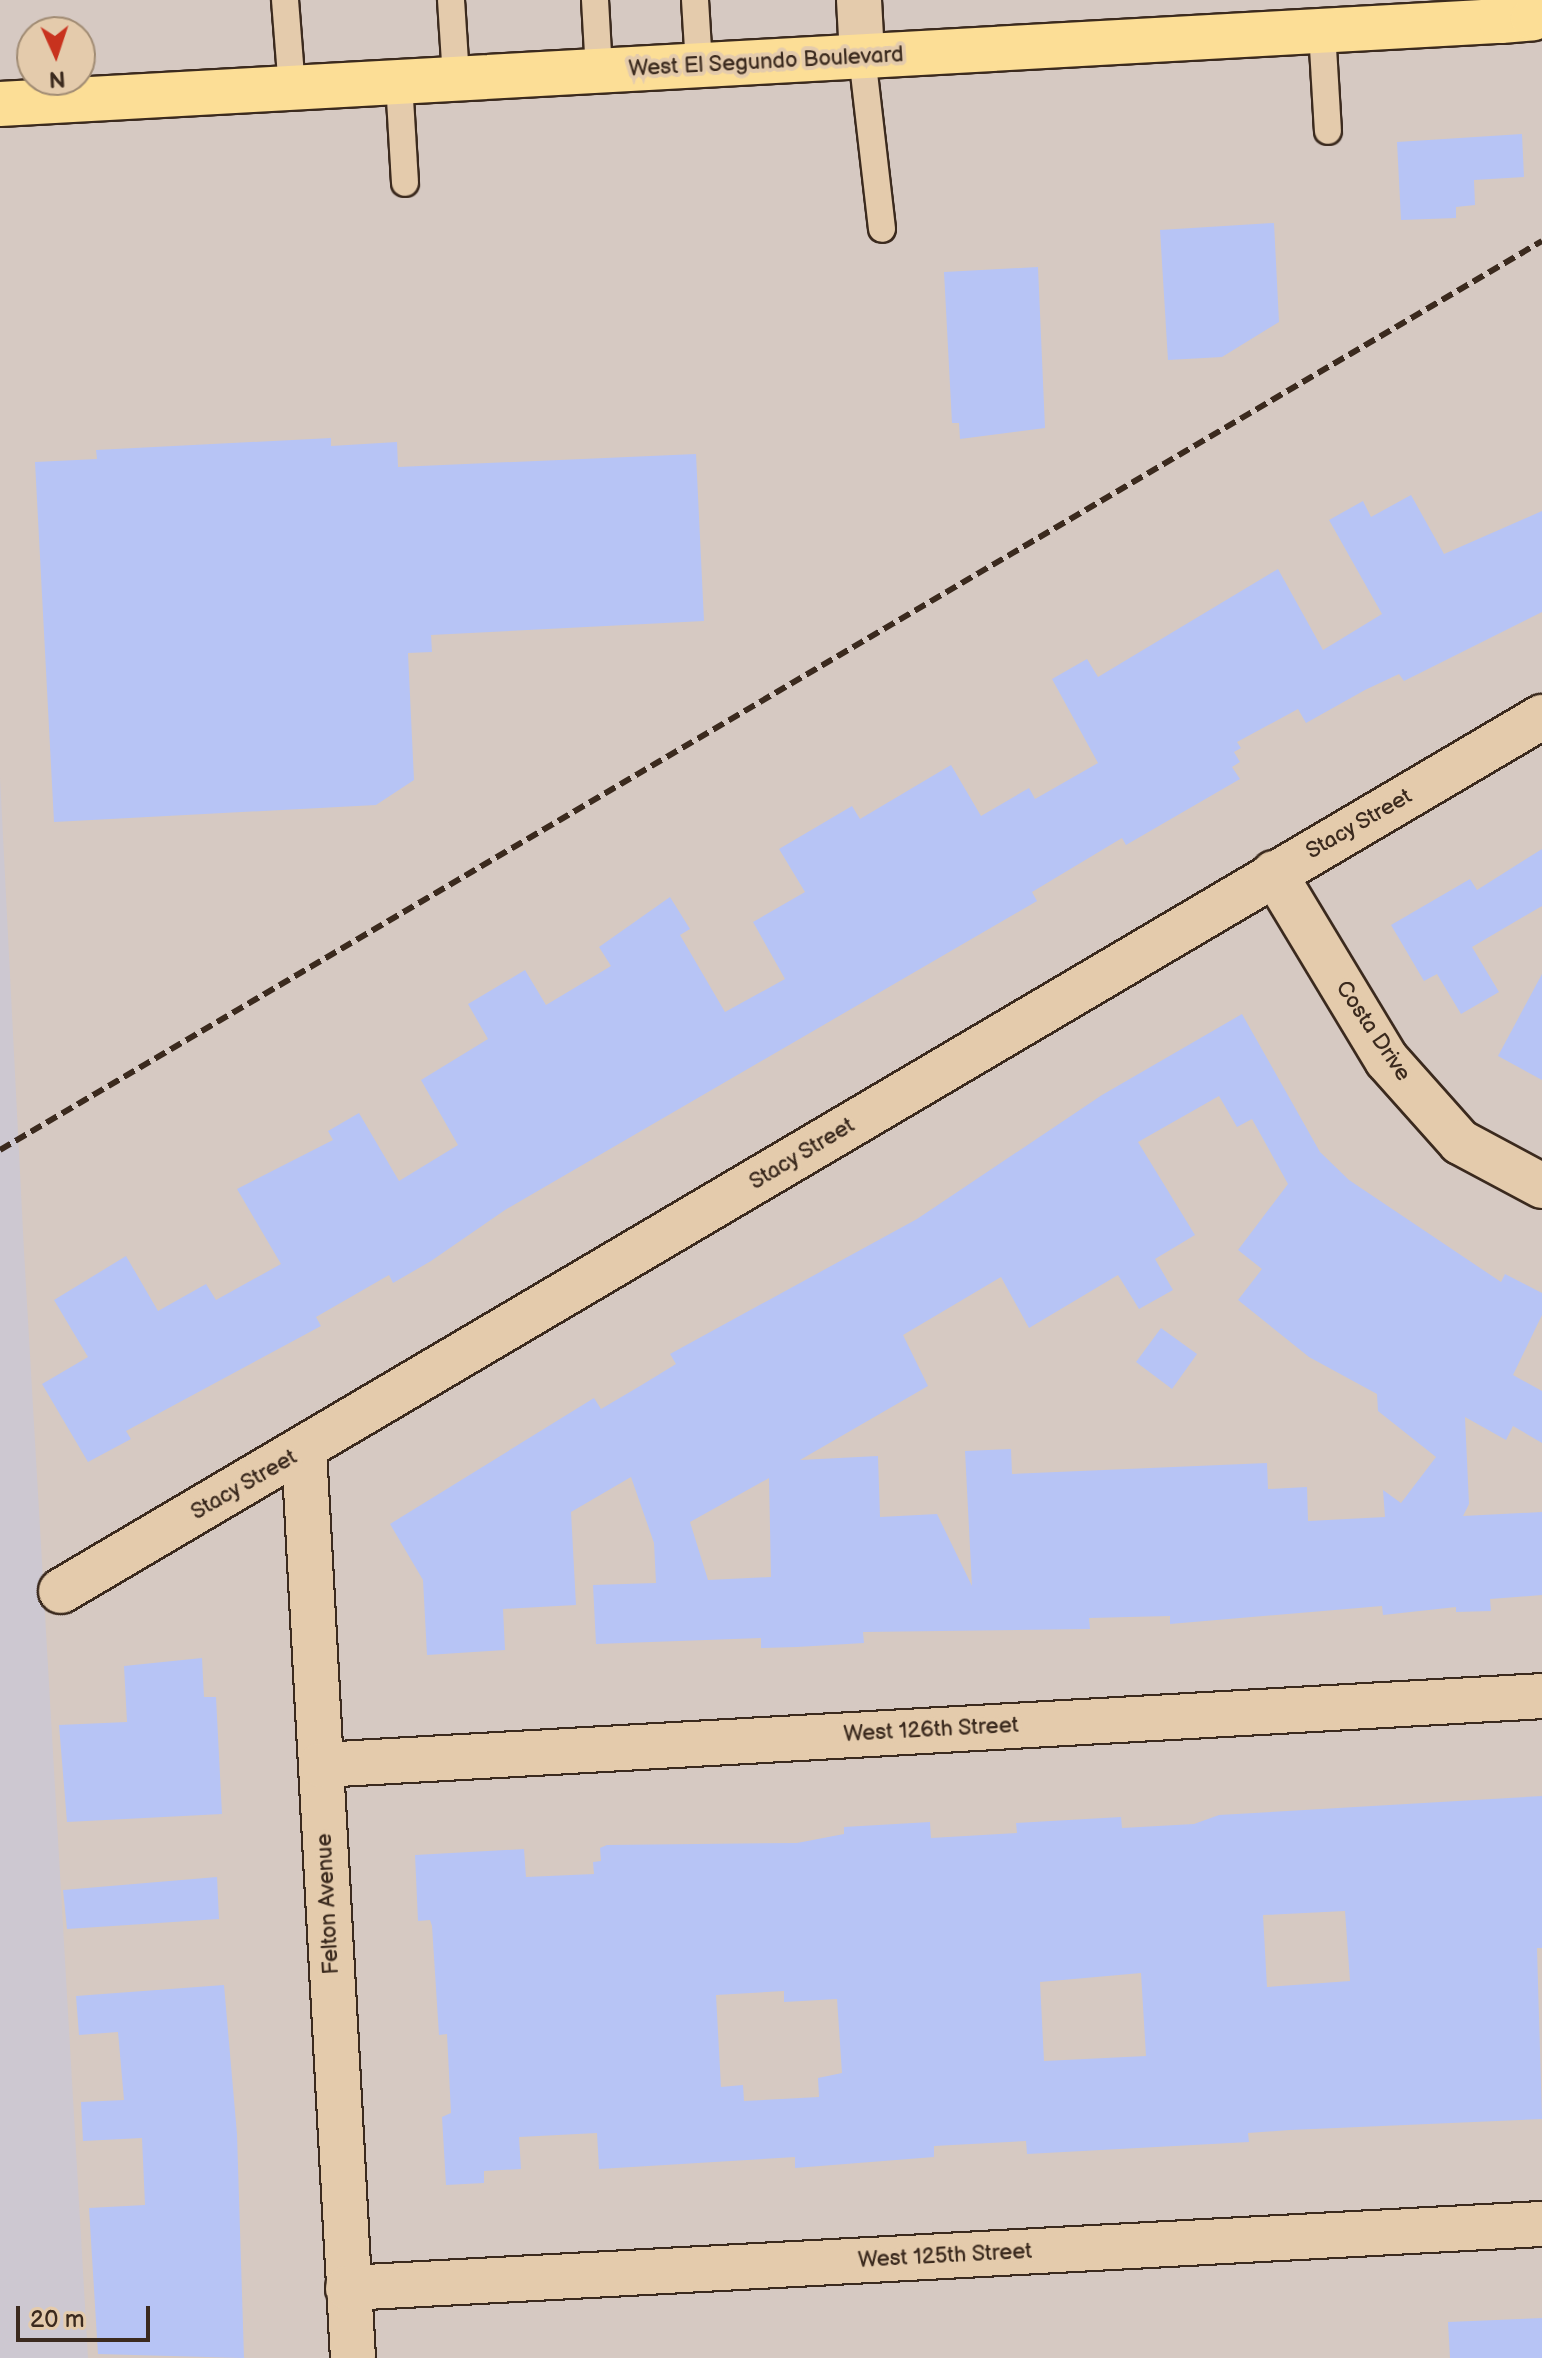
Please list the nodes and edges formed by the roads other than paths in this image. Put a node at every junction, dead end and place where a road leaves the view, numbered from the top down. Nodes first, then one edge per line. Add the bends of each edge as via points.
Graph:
1 (285, 0) edge
2 (451, 0) edge
3 (595, 0) edge
4 (695, 0) edge
5 (859, 0) edge
6 (1539, 18) edge
7 (1322, 31) junction
8 (862, 56) junction
9 (699, 65) junction
10 (599, 71) junction
11 (456, 78) junction
12 (399, 82) junction
13 (292, 88) junction
14 (0, 104) edge
15 (1328, 131) dead end
16 (405, 183) dead end
17 (882, 229) dead end
18 (1542, 717) edge
19 (1274, 873) junction
20 (1542, 1186) edge
21 (304, 1451) junction
22 (61, 1591) dead end
23 (1542, 1696) edge
24 (321, 1765) junction
25 (1542, 2224) edge
26 (348, 2288) junction
27 (353, 2358) edge

1 - 13 lane
2 - 11 lane
3 - 10 lane
4 - 9 lane
5 - 8 street
6 - 7 main road, West El Segundo Boulevard
7 - 8 main road, West El Segundo Boulevard
7 - 15 lane
8 - 9 main road, West El Segundo Boulevard
8 - 17 lane
9 - 10 main road, West El Segundo Boulevard
10 - 11 main road, West El Segundo Boulevard
11 - 12 main road, West El Segundo Boulevard
12 - 13 main road, West El Segundo Boulevard
12 - 16 lane
13 - 14 main road, West El Segundo Boulevard
18 - 19 street, Stacy Street
19 - 20 street, Costa Drive via 1387,1060 1460,1142
19 - 21 street, Stacy Street
21 - 22 street, Stacy Street
21 - 24 street, Felton Avenue
23 - 24 street, West 126th Street
24 - 26 street, Felton Avenue
25 - 26 street, West 125th Street
26 - 27 street, Felton Avenue

